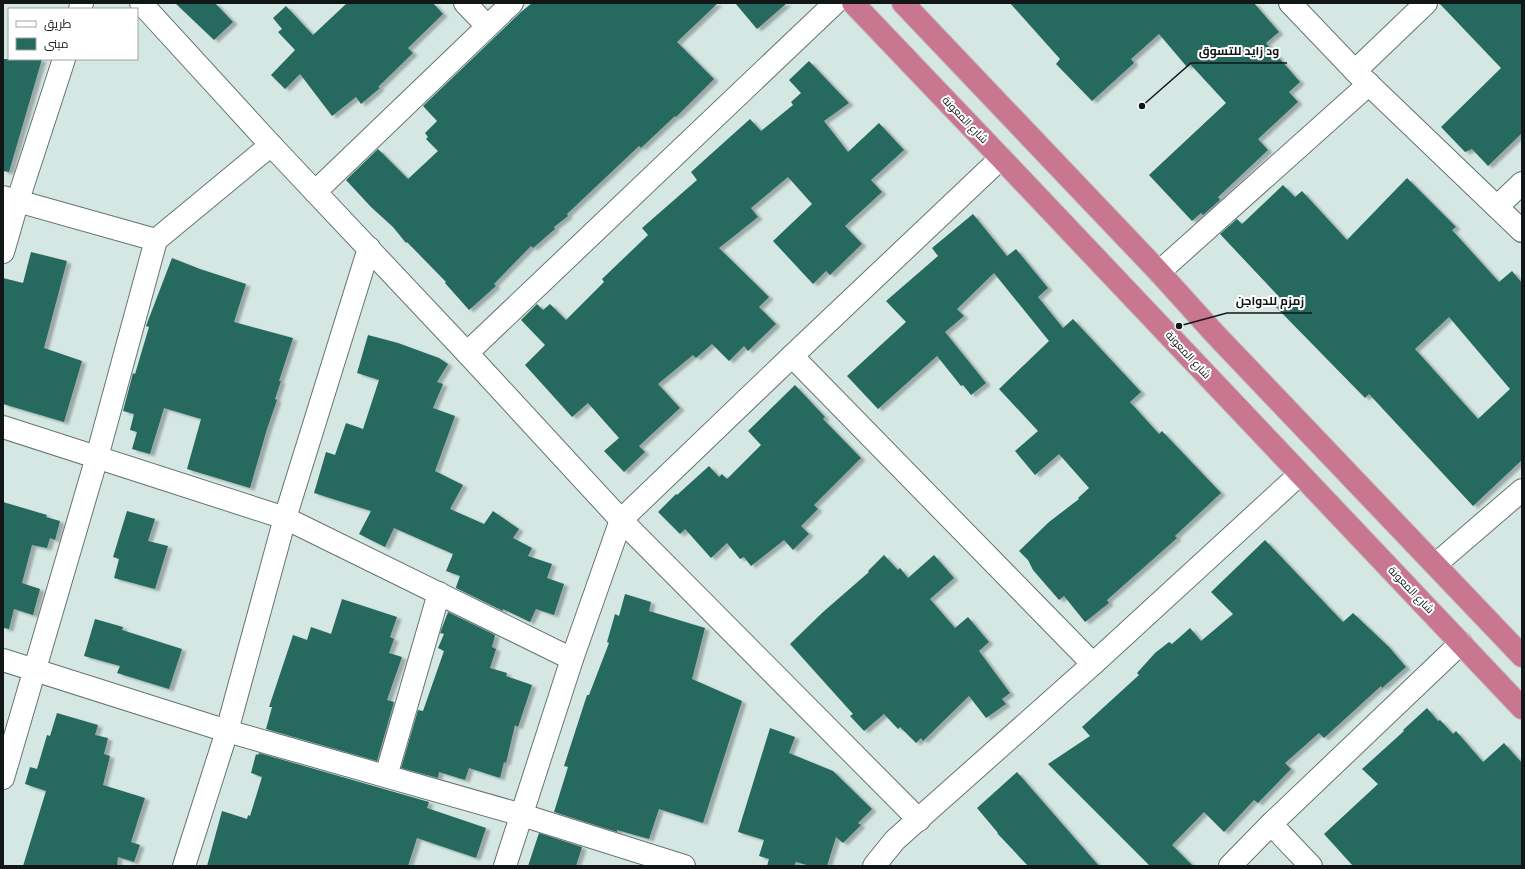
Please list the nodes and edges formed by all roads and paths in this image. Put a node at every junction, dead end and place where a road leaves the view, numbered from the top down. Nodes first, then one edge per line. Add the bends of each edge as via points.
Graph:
1 (141, 3) edge
2 (465, 3) edge
3 (512, 3) edge
4 (835, 3) edge
5 (852, 3) edge
6 (903, 3) edge
7 (1290, 3) edge
8 (1426, 3) edge
9 (487, 26) junction
10 (64, 60) edge
11 (1362, 77) junction
12 (271, 145) junction
13 (1001, 158) junction
14 (1522, 183) edge
15 (315, 192) junction
16 (11, 198) edge
17 (1497, 207) junction
18 (1522, 231) edge
19 (156, 240) junction
20 (369, 248) junction
21 (3, 252) edge
22 (1159, 272) junction
23 (467, 353) junction
24 (792, 356) junction
25 (3, 427) edge
26 (97, 457) junction
27 (1300, 474) junction
28 (1522, 490) edge
29 (285, 518) junction
30 (620, 520) junction
31 (1436, 564) junction
32 (439, 593) junction
33 (1461, 643) junction
34 (1522, 656) edge
35 (572, 659) junction
36 (3, 660) edge
37 (1093, 664) junction
38 (35, 671) junction
39 (1522, 708) edge
40 (227, 731) junction
41 (386, 776) junction
42 (3, 778) edge
43 (522, 815) junction
44 (919, 820) junction
45 (1271, 824) junction
46 (184, 866) edge
47 (505, 866) edge
48 (684, 866) edge
49 (874, 866) edge
50 (1230, 866) edge
51 (1311, 866) edge

1 - 12 street
2 - 9 street
3 - 9 street
4 - 23 street
5 - 13 highway, شارع المعونة
6 - 22 highway
7 - 11 street
8 - 11 street
9 - 15 street
10 - 16 street
11 - 17 street
11 - 22 street
12 - 15 street
12 - 19 street
13 - 24 street
13 - 27 highway, شارع المعونة
14 - 17 street
15 - 20 street
16 - 19 street
16 - 21 street
17 - 18 street
19 - 26 street
20 - 23 street
20 - 29 street
22 - 31 highway via 1215,334
23 - 30 street
24 - 30 street
24 - 37 street
25 - 26 street
26 - 29 street
26 - 38 street
27 - 33 highway, شارع المعونة
27 - 37 street
28 - 31 street
29 - 32 street
29 - 40 street
30 - 35 street
30 - 44 street
31 - 34 highway
32 - 35 street
32 - 41 street
33 - 39 highway, شارع المعونة
33 - 45 street
35 - 43 street
36 - 38 street
37 - 44 street
38 - 40 street
38 - 42 street
40 - 41 street
40 - 46 street
41 - 43 street
43 - 47 street
43 - 48 street
44 - 49 street via 895,840
45 - 50 street
45 - 51 street

